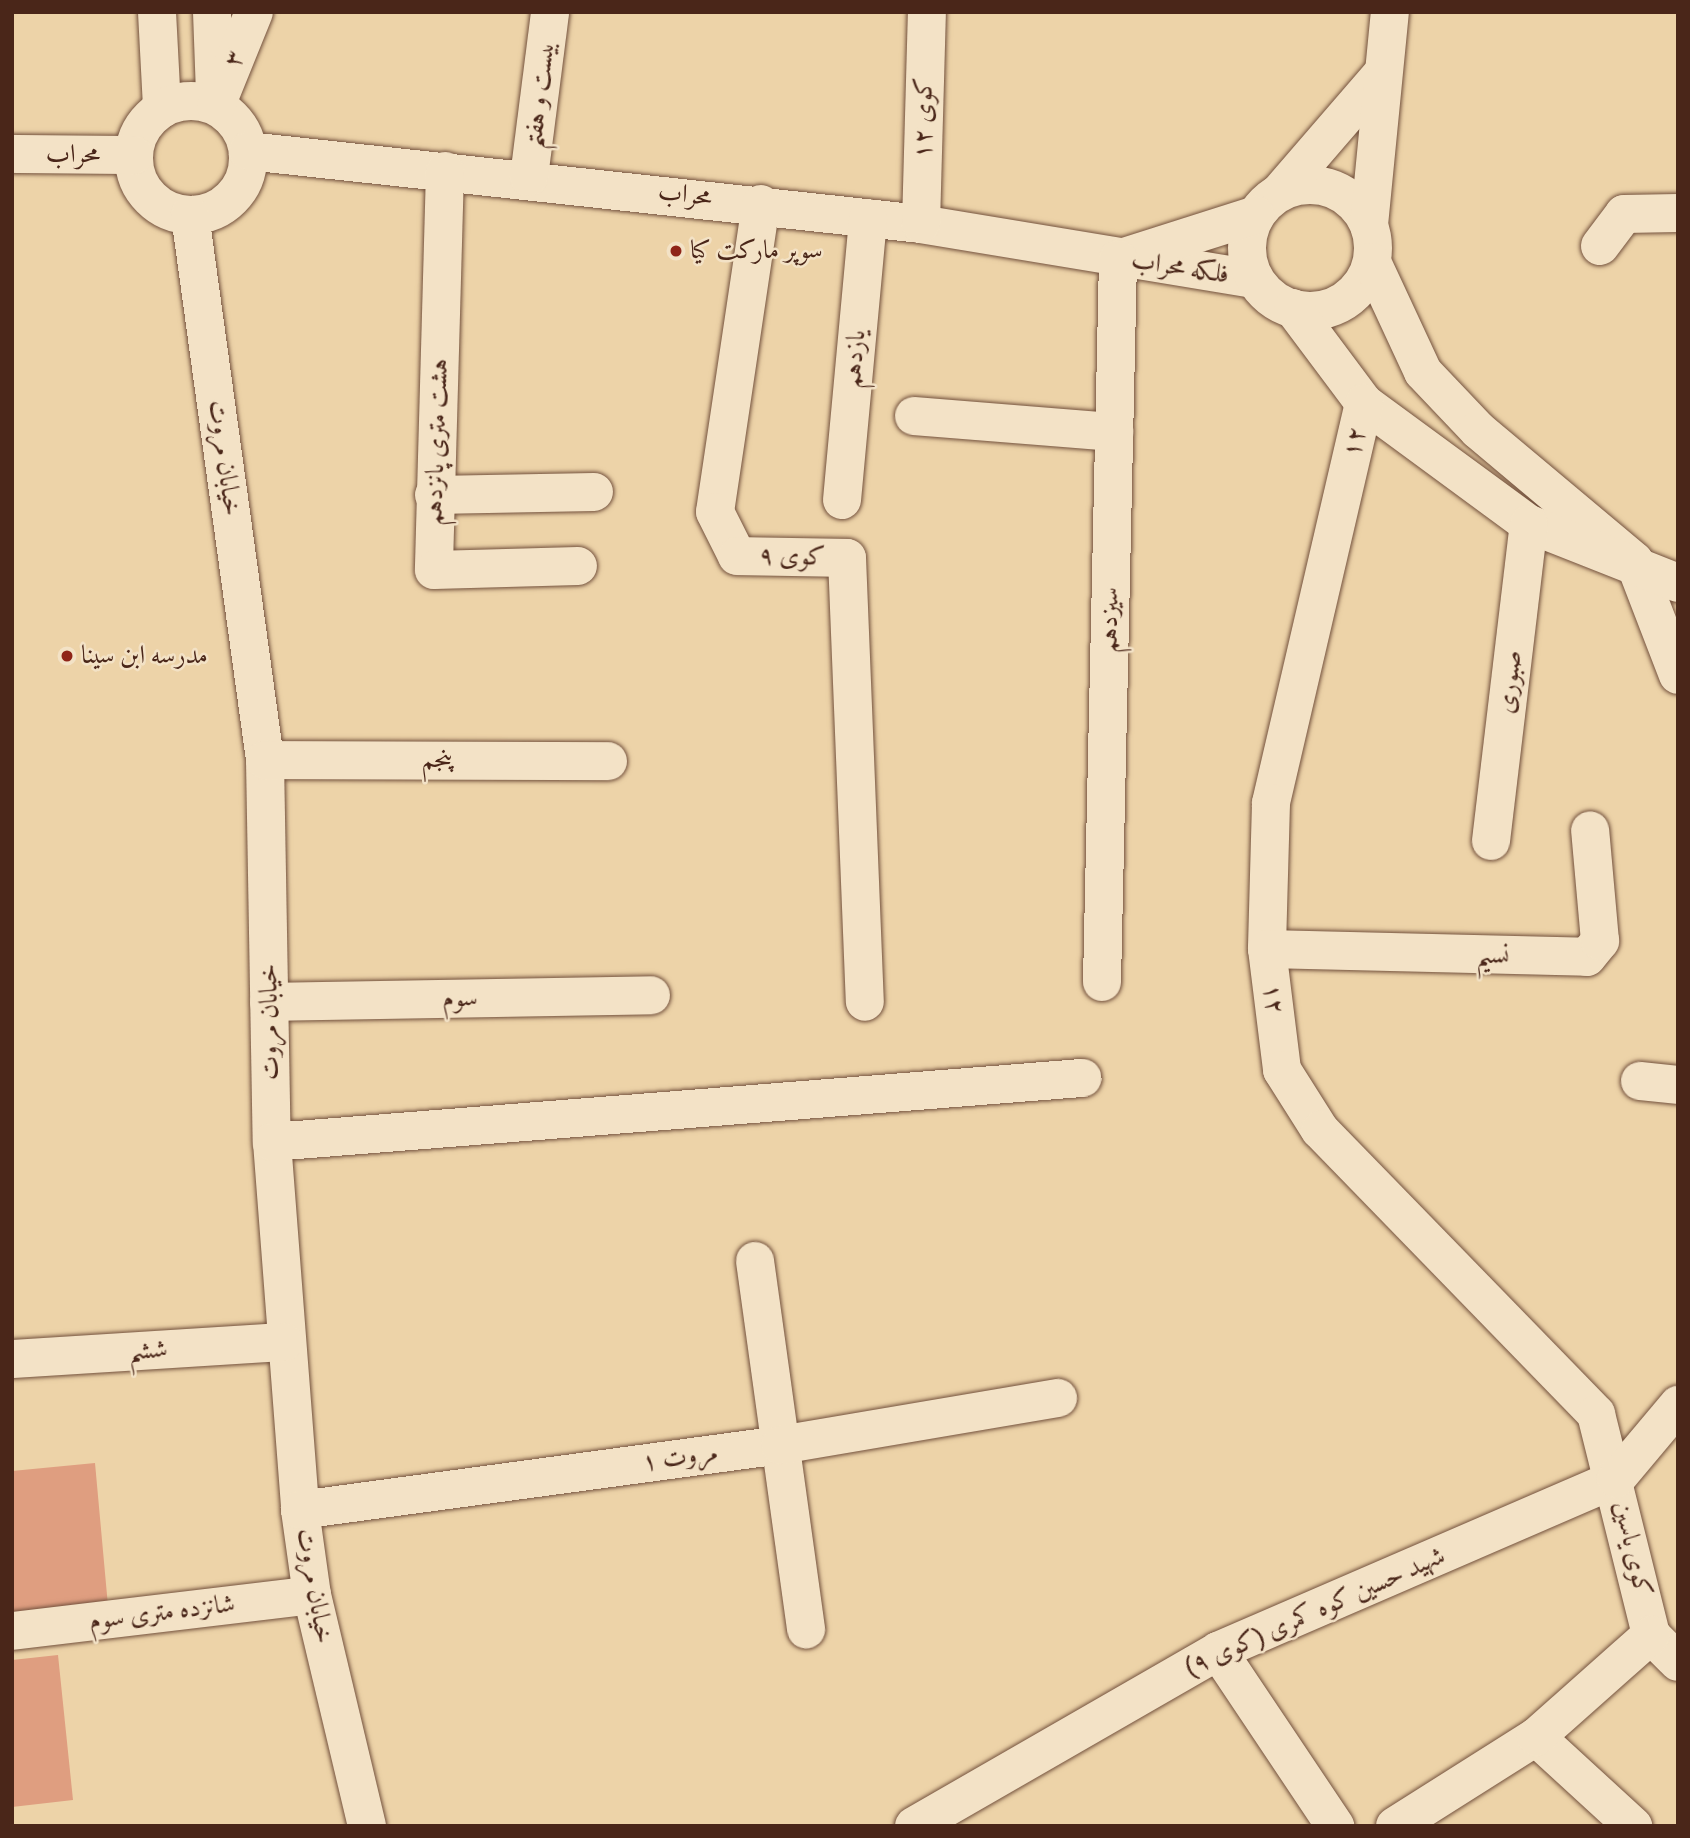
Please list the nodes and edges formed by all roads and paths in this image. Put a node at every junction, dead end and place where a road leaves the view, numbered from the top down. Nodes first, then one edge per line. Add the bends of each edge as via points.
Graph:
1 (157, 12) edge
2 (212, 12) edge
3 (254, 12) edge
4 (550, 12) edge
5 (926, 12) edge
6 (1390, 12) edge
7 (1380, 76) junction
8 (216, 106) junction
9 (162, 109) junction
10 (248, 152) junction
11 (12, 154) edge
12 (134, 155) junction
13 (445, 171) junction
14 (529, 177) junction
15 (761, 204) junction
16 (1268, 204) junction
17 (1678, 213) edge
18 (190, 215) junction
19 (868, 218) junction
20 (921, 224) junction
21 (1371, 244) junction
22 (1600, 246) dead end
23 (1118, 259) junction
24 (1255, 279) junction
25 (1293, 308) junction
26 (1364, 402) junction
27 (914, 416) dead end
28 (1114, 432) junction
29 (594, 492) dead end
30 (434, 495) junction
31 (842, 500) dead end
32 (1529, 524) junction
33 (1634, 561) junction
34 (578, 566) dead end
35 (1678, 583) edge
36 (1678, 676) edge
37 (265, 760) junction
38 (608, 761) dead end
39 (1590, 830) dead end
40 (1490, 841) dead end
41 (1266, 949) junction
42 (1102, 982) dead end
43 (651, 995) dead end
44 (270, 1002) junction
45 (865, 1002) dead end
46 (1082, 1079) dead end
47 (1640, 1081) dead end
48 (1678, 1086) edge
49 (272, 1142) junction
50 (755, 1261) dead end
51 (283, 1342) junction
52 (12, 1359) edge
53 (1058, 1398) dead end
54 (1678, 1405) edge
55 (780, 1445) junction
56 (1616, 1479) junction
57 (300, 1510) junction
58 (313, 1595) junction
59 (806, 1629) dead end
60 (12, 1631) edge
61 (1651, 1635) junction
62 (1219, 1651) junction
63 (1678, 1662) edge
64 (1536, 1737) junction
65 (361, 1823) edge
66 (914, 1826) edge
67 (1335, 1826) edge
68 (1395, 1826) edge
69 (1633, 1826) edge

1 - 9 street
2 - 8 street
3 - 8 street, ۳
4 - 14 street, بیست و هفتم
5 - 20 street, کوی ۱۲
6 - 7 street
7 - 16 street
7 - 21 street
8 - 9 street via 179,102
8 - 10 street via 232,117
9 - 12 street via 148,121
10 - 13 street, محراب
10 - 18 street via 240,189 226,203
11 - 12 street, محراب
12 - 18 street via 136,172 156,203
13 - 14 street, محراب
13 - 30 street, هشت متری پانزدهم
14 - 15 street, محراب
15 - 19 street, محراب
15 - 45 street, کوی ۹ via 715,512 737,556 847,558
16 - 21 street, فلکه محراب via 1301,185 1342,193
16 - 23 street, فلکه محراب
16 - 24 street, فلکه محراب via 1247,247
17 - 22 street via 1624,214
18 - 37 street, خیابان مروت
19 - 20 street, محراب
19 - 31 street, یازدهم
20 - 23 street, محراب
21 - 25 street via 1351,296 1323,309
21 - 33 street via 1423,372 1478,430
23 - 24 street, فلکه محراب
23 - 28 street, سیزدهم
24 - 25 street, فلکه محراب
25 - 26 street, فلکه محراب
26 - 32 street, فلکه محراب
26 - 41 street, ۱۲ via 1271,803
27 - 28 street
28 - 42 street, سیزدهم
29 - 30 street
30 - 34 street, هشت متری پانزدهم via 434,570
32 - 33 street, فلکه محراب
32 - 40 street, صبوری
33 - 35 street
33 - 36 street
37 - 38 street, پنجم
37 - 44 street, خیابان مروت
39 - 41 street, نسیم via 1600,941 1587,957
41 - 56 street, ۱۲ via 1282,1070 1320,1130 1596,1414
43 - 44 street, سوم
44 - 49 street, خیابان مروت
46 - 49 street
47 - 48 street
49 - 51 street, خیابان مروت
50 - 55 street
51 - 52 street, ششم
51 - 57 street, خیابان مروت
53 - 55 street, مروت ۱
54 - 56 street, کوی یاسین
55 - 57 street, مروت ۱
55 - 59 street
56 - 61 street, کوی یاسین
56 - 62 street, شهید حسین کوه کمری (کوی ۹)
57 - 58 street, خیابان مروت
58 - 60 street, شانزده متری سوم
58 - 65 street, خیابان مروت
61 - 63 street
61 - 64 street
62 - 66 street, شهید حسین کوه کمری (کوی ۹)
62 - 67 street
64 - 68 street
64 - 69 street

